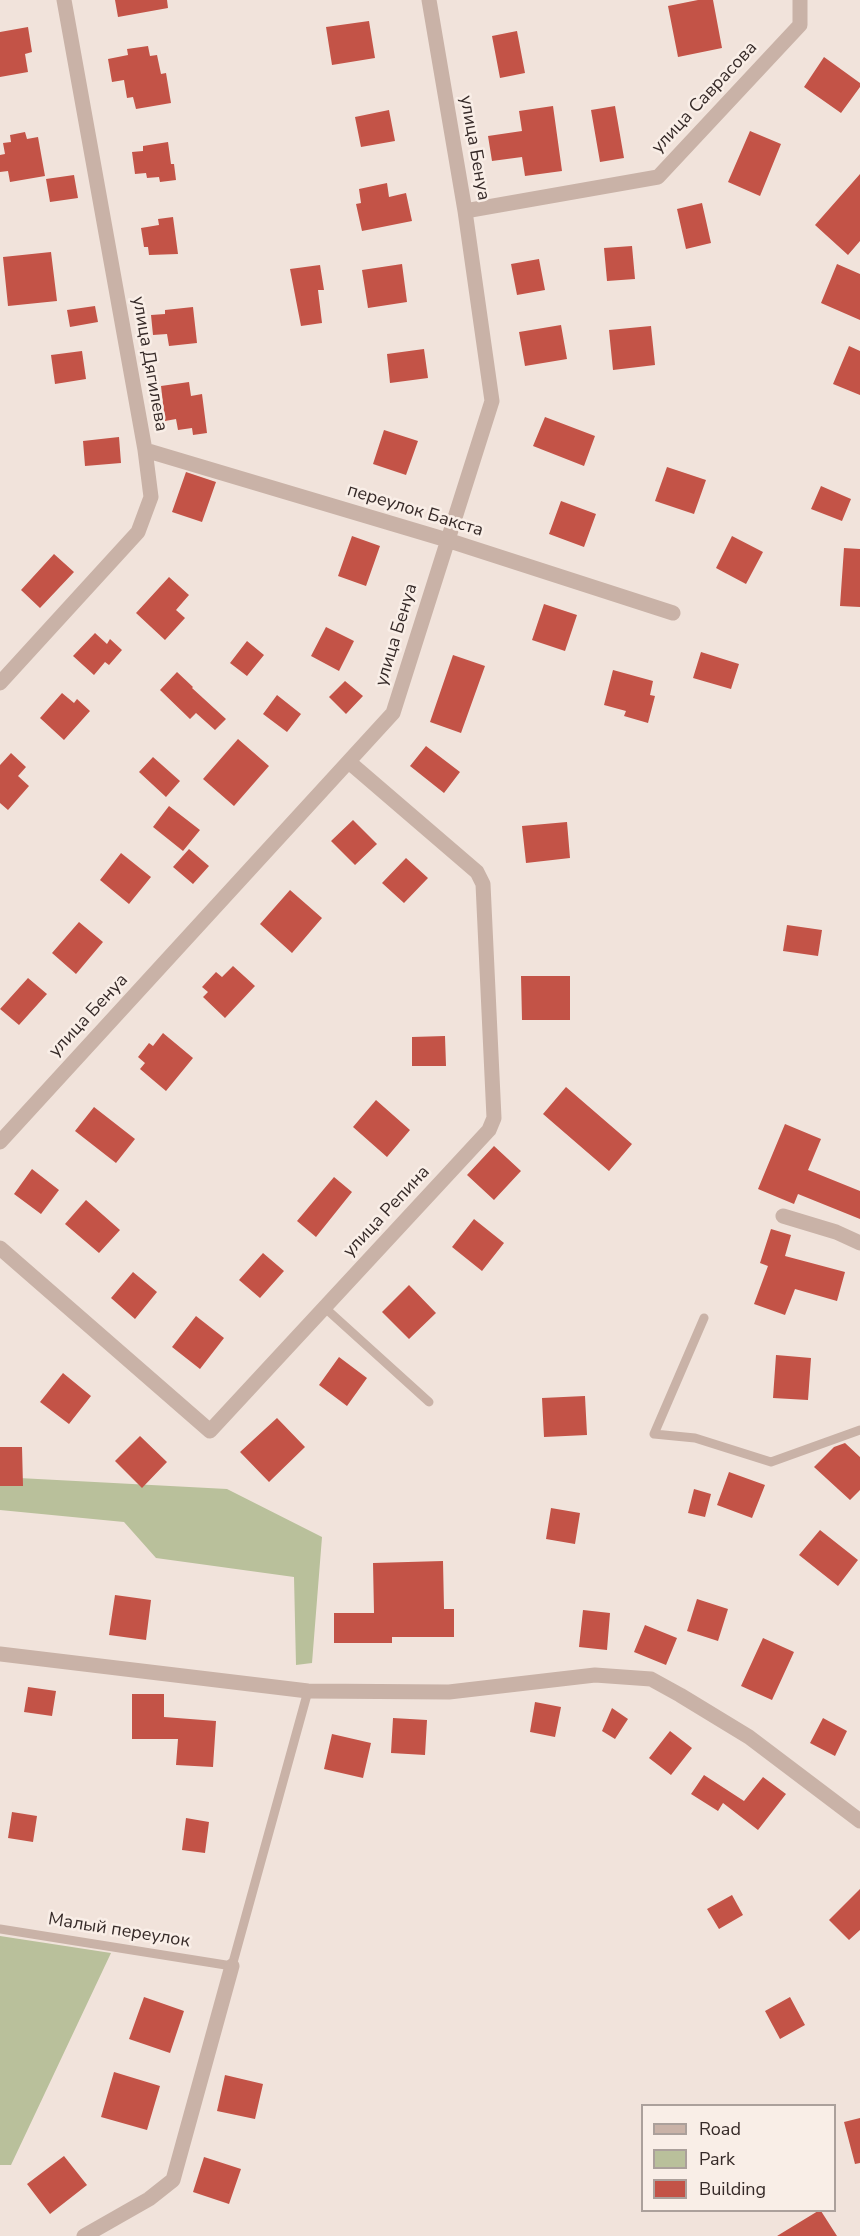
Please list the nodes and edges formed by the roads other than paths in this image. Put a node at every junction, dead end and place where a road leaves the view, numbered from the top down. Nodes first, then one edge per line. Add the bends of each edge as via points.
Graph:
1 (64, 0) edge
2 (429, 0) edge
3 (800, 0) edge
4 (465, 211) junction
5 (145, 450) junction
6 (447, 540) junction
7 (674, 613) dead end
8 (0, 683) edge
9 (349, 762) junction
10 (0, 1142) edge
11 (783, 1216) dead end
12 (860, 1243) edge
13 (0, 1248) edge
14 (324, 1307) junction
15 (704, 1318) dead end
16 (429, 1402) dead end
17 (860, 1430) edge
18 (0, 1654) edge
19 (308, 1691) junction
20 (860, 1821) edge
21 (0, 1929) edge
22 (232, 1966) junction
23 (84, 2236) edge

1 - 5 street, улица Дягилева
2 - 4 street, улица Бенуа
3 - 4 street, улица Саврасова via 800,25 658,177
4 - 6 street, улица Бенуа via 492,401
5 - 6 street, переулок Бакста
5 - 8 street, улица Дягилева via 151,497 138,532
6 - 7 street, переулок Бакста
6 - 9 street, улица Бенуа via 393,713
9 - 10 street, улица Бенуа
9 - 14 street, улица Репина via 477,872 483,884 494,1118 489,1130
11 - 12 street
13 - 14 street, улица Репина via 210,1431
14 - 16 lane
15 - 17 lane via 654,1434 695,1437 771,1462
18 - 19 street
19 - 20 street via 449,1692 595,1675 651,1679 749,1737
19 - 22 lane
21 - 22 lane, Малый переулок
22 - 23 street via 173,2180 149,2199

